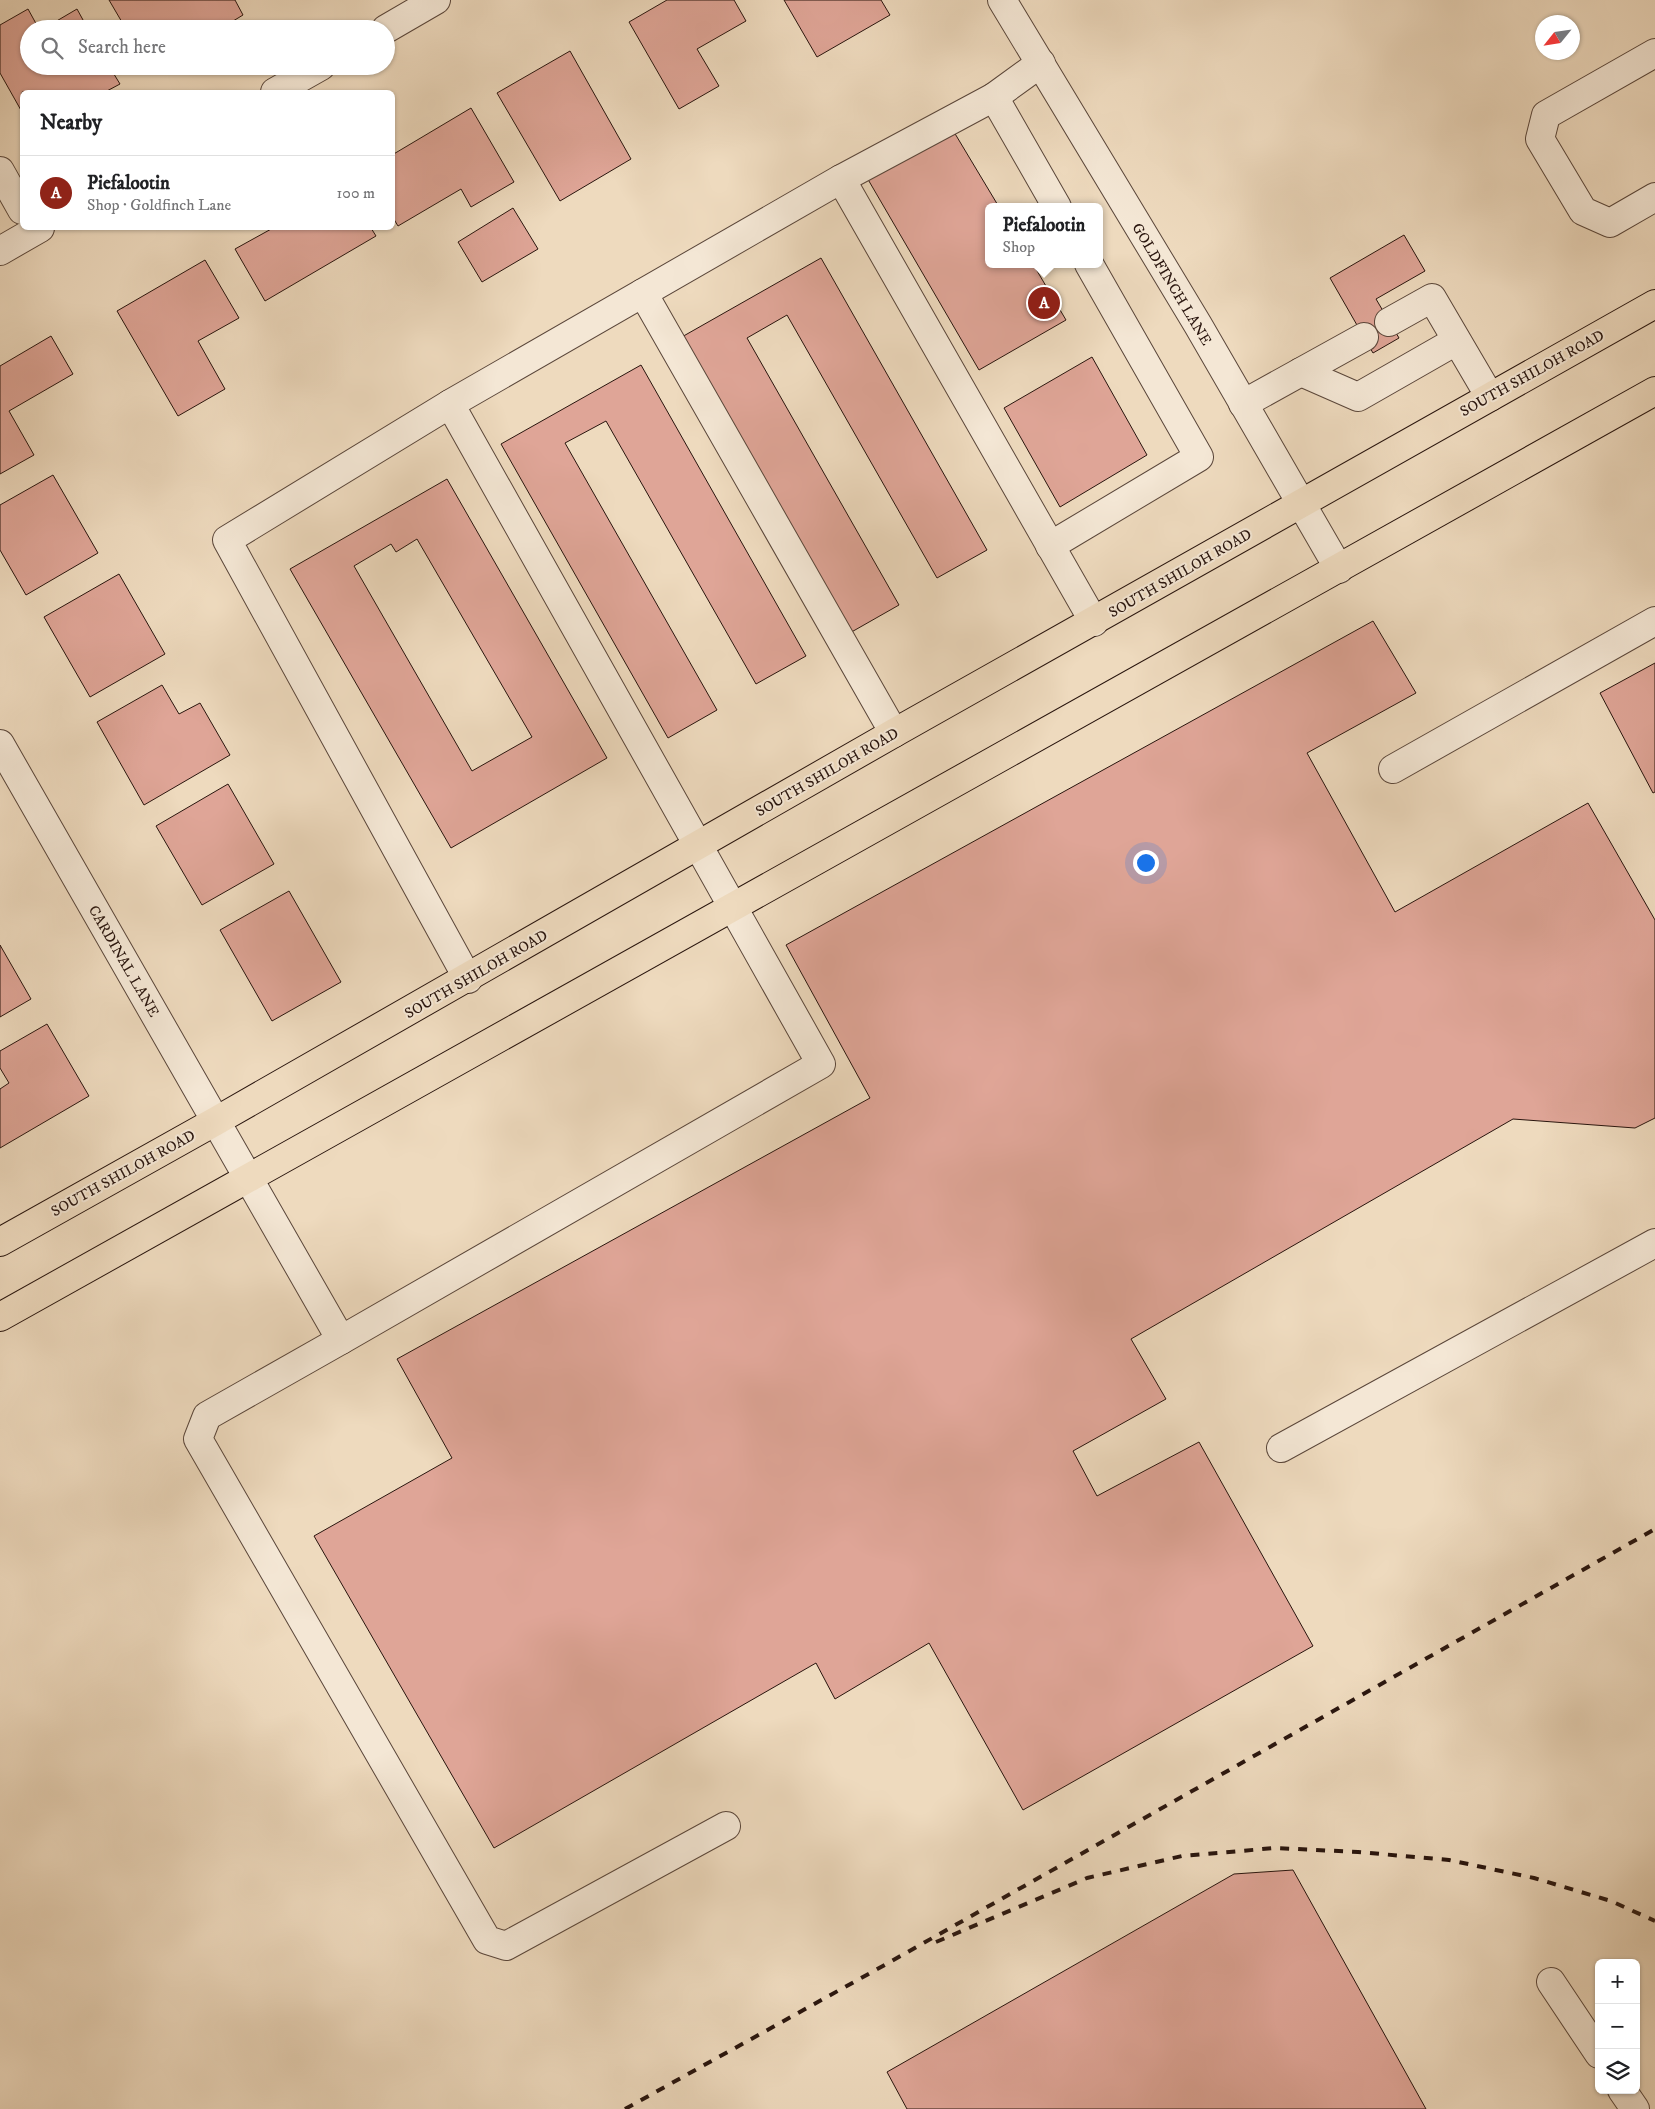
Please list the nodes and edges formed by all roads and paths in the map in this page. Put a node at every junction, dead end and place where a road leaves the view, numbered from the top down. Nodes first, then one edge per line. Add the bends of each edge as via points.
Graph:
1 (436, 0) edge
2 (1002, 0) edge
3 (395, 24) edge
4 (1655, 53) edge
5 (1040, 64) junction
6 (305, 75) edge
7 (279, 90) edge
8 (994, 96) junction
9 (0, 170) edge
10 (841, 179) junction
11 (1655, 197) edge
12 (1055, 203) edge
13 (20, 204) edge
14 (25, 230) edge
15 (0, 251) edge
16 (1091, 268) edge
17 (643, 293) junction
18 (1655, 304) edge
19 (1389, 322) dead end
20 (1364, 337) dead end
21 (1456, 341) junction
22 (1300, 372) junction
23 (1655, 391) edge
24 (1490, 397) junction
25 (450, 404) junction
26 (1243, 404) junction
27 (1300, 504) junction
28 (1050, 546) junction
29 (1339, 569) junction
30 (1655, 621) edge
31 (1094, 622) junction
32 (894, 733) junction
33 (0, 744) edge
34 (1393, 769) dead end
35 (698, 847) junction
36 (733, 907) junction
37 (468, 979) junction
38 (216, 1121) junction
39 (249, 1177) junction
40 (0, 1242) edge
41 (1655, 1243) edge
42 (0, 1317) edge
43 (341, 1340) junction
44 (1281, 1448) dead end
45 (726, 1826) dead end
46 (1551, 1982) dead end
47 (1596, 2049) edge
48 (1625, 2094) edge
49 (1635, 2109) edge

1 - 3 street
2 - 5 street, GOLDFINCH LANE
4 - 11 street via 1546,115 1540,139 1582,211 1610,223
5 - 8 street
5 - 26 street, GOLDFINCH LANE
6 - 7 street
8 - 10 street
8 - 12 street
9 - 13 street
10 - 17 street
10 - 28 street
14 - 15 street
16 - 28 street via 1199,457
17 - 25 street
17 - 32 street
18 - 24 main road, SOUTH SHILOH ROAD
19 - 21 street via 1432,298
20 - 22 street
21 - 22 street via 1358,397
21 - 24 street
22 - 26 street
23 - 29 main road
24 - 27 main road, SOUTH SHILOH ROAD
25 - 35 street
25 - 37 street via 227,540
26 - 27 street, GOLDFINCH LANE
27 - 29 street, GOLDFINCH LANE
27 - 31 main road, SOUTH SHILOH ROAD
28 - 31 street
29 - 36 main road
30 - 34 street
31 - 32 main road, SOUTH SHILOH ROAD
32 - 35 main road, SOUTH SHILOH ROAD
33 - 38 street, CARDINAL LANE
35 - 36 street
35 - 37 main road, SOUTH SHILOH ROAD
36 - 39 main road
36 - 43 street via 821,1064
37 - 38 main road, SOUTH SHILOH ROAD
38 - 39 street, CARDINAL LANE
38 - 40 main road, SOUTH SHILOH ROAD
39 - 42 main road
39 - 43 street, CARDINAL LANE
41 - 44 street
43 - 45 street via 207,1416 198,1439 487,1940 506,1946
46 - 47 street
48 - 49 street

